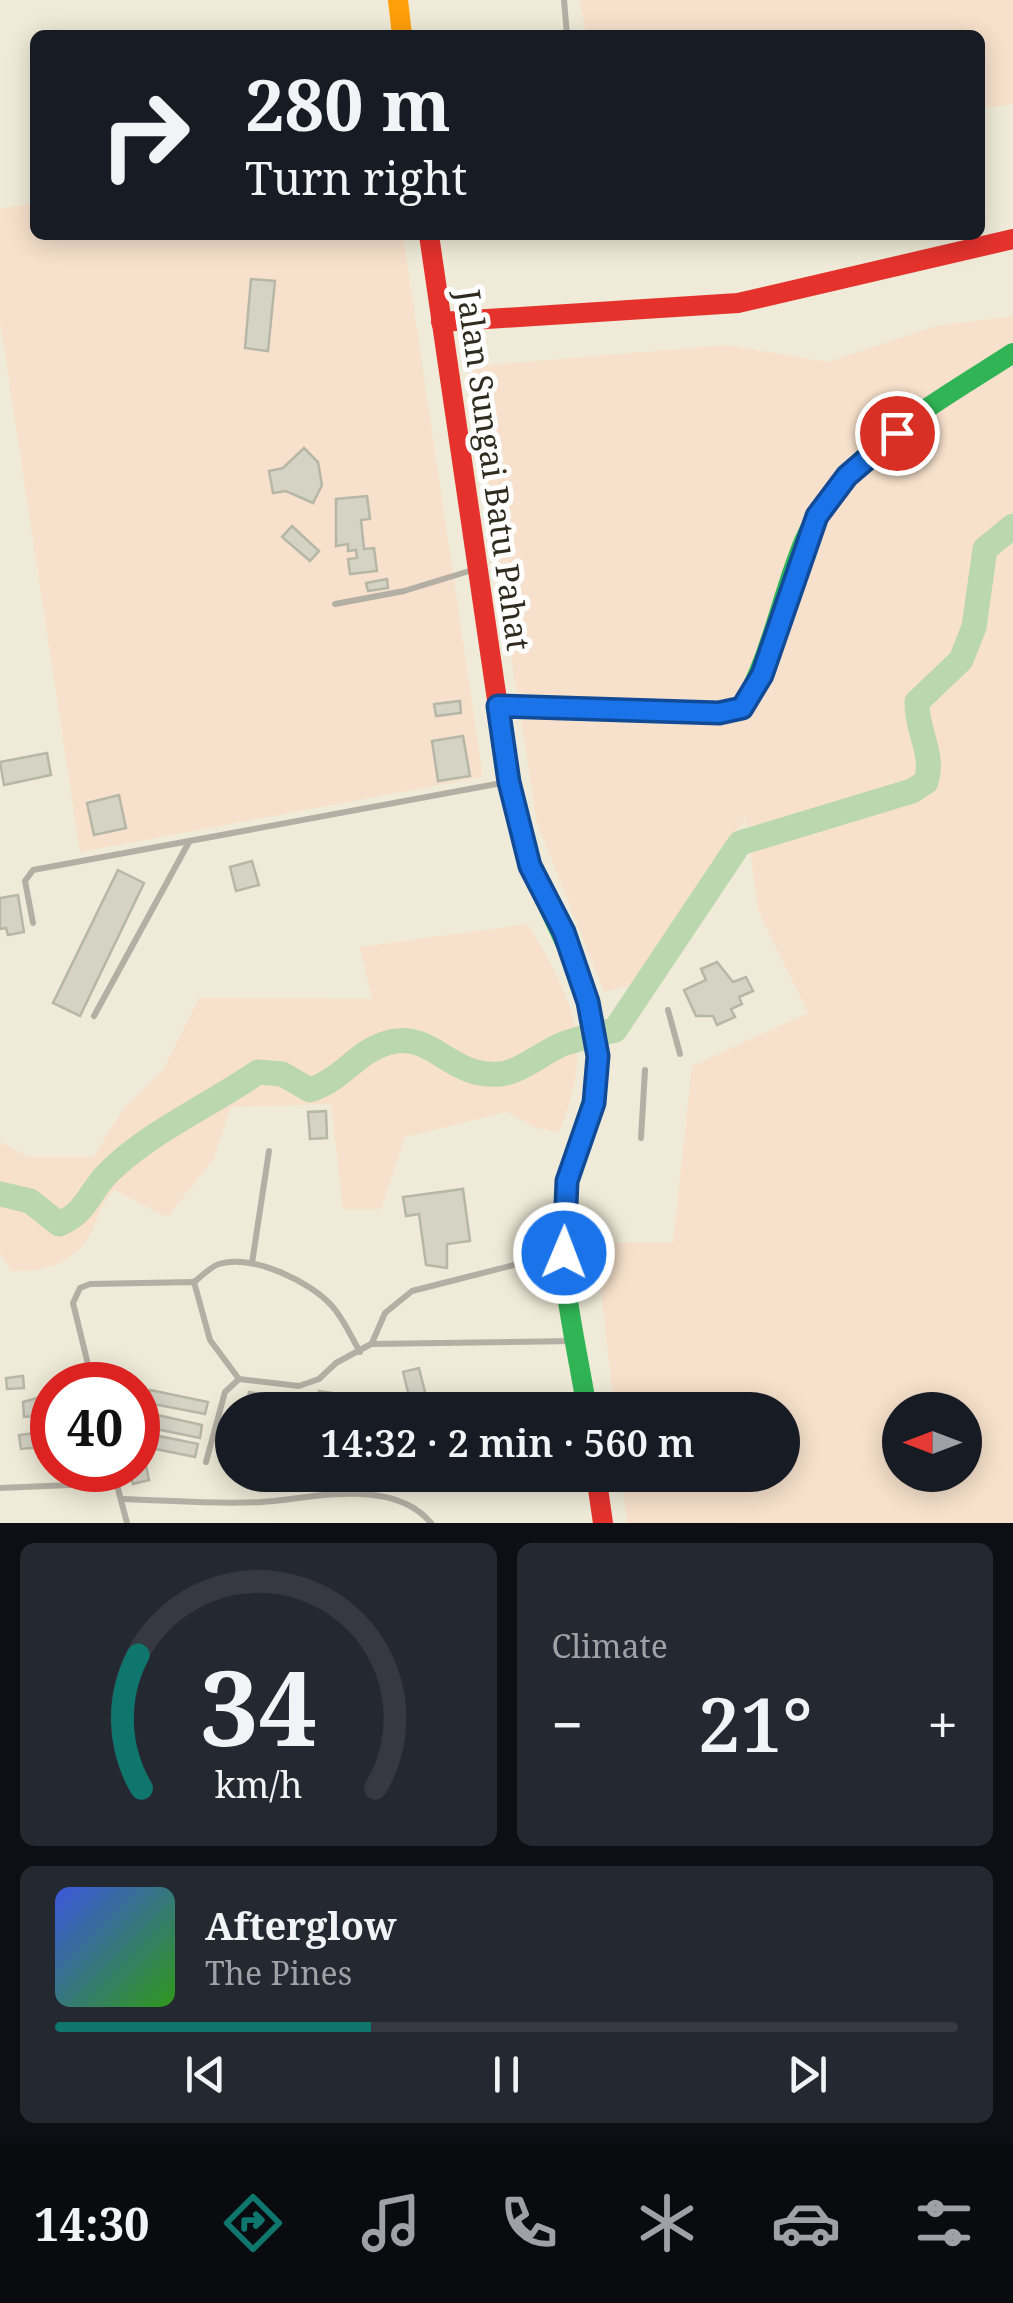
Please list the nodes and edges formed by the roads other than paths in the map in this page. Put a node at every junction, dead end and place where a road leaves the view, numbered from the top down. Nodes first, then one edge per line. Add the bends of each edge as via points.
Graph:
1 (398, 0) edge
2 (564, 0) edge
3 (401, 30) edge
4 (567, 30) edge
5 (430, 240) edge
6 (1013, 240) edge
7 (441, 322) junction
8 (1013, 353) edge
9 (478, 568) junction
10 (335, 604) dead end
11 (498, 706) junction
12 (509, 782) junction
13 (190, 841) junction
14 (33, 923) dead end
15 (668, 1010) dead end
16 (94, 1016) dead end
17 (680, 1054) dead end
18 (645, 1070) dead end
19 (641, 1138) dead end
20 (269, 1151) dead end
21 (564, 1253) junction
22 (252, 1263) junction
23 (194, 1282) junction
24 (578, 1341) junction
25 (372, 1344) junction
26 (360, 1352) junction
27 (88, 1362) edge
28 (238, 1379) junction
29 (585, 1392) edge
30 (206, 1462) dead end
31 (30, 1485) edge
32 (0, 1488) edge
33 (120, 1492) edge
34 (598, 1492) edge
35 (122, 1499) junction
36 (128, 1523) edge
37 (432, 1523) edge
38 (603, 1523) edge

1 - 3 street
2 - 4 lane
5 - 7 street, Jalan Sungai Batu Pahat
6 - 7 street via 738,302
7 - 9 street, Jalan Sungai Batu Pahat
8 - 11 street via 897,433 831,494 804,543 762,675 742,708 719,713
9 - 10 lane
9 - 11 street, Jalan Sungai Batu Pahat
11 - 12 street, Jalan Sungai Batu Pahat
12 - 13 lane
12 - 21 street, Jalan Sungai Batu Pahat via 530,866 564,932 588,1002 598,1056 594,1103 567,1181
13 - 14 lane via 33,870 25,881
13 - 16 lane
15 - 17 lane
18 - 19 lane
20 - 22 lane
21 - 24 street, Jalan Sungai Batu Pahat
21 - 25 lane via 412,1291 384,1313
22 - 23 lane via 216,1265
22 - 26 lane via 330,1303
23 - 27 lane via 80,1288 74,1303
23 - 28 lane via 210,1340
24 - 25 lane
24 - 29 street, Jalan Sungai Batu Pahat
25 - 26 lane
26 - 28 lane via 298,1386
28 - 30 lane via 224,1392
31 - 32 lane
33 - 35 lane
34 - 38 street
35 - 36 lane
35 - 37 lane via 260,1502 332,1494 416,1506

